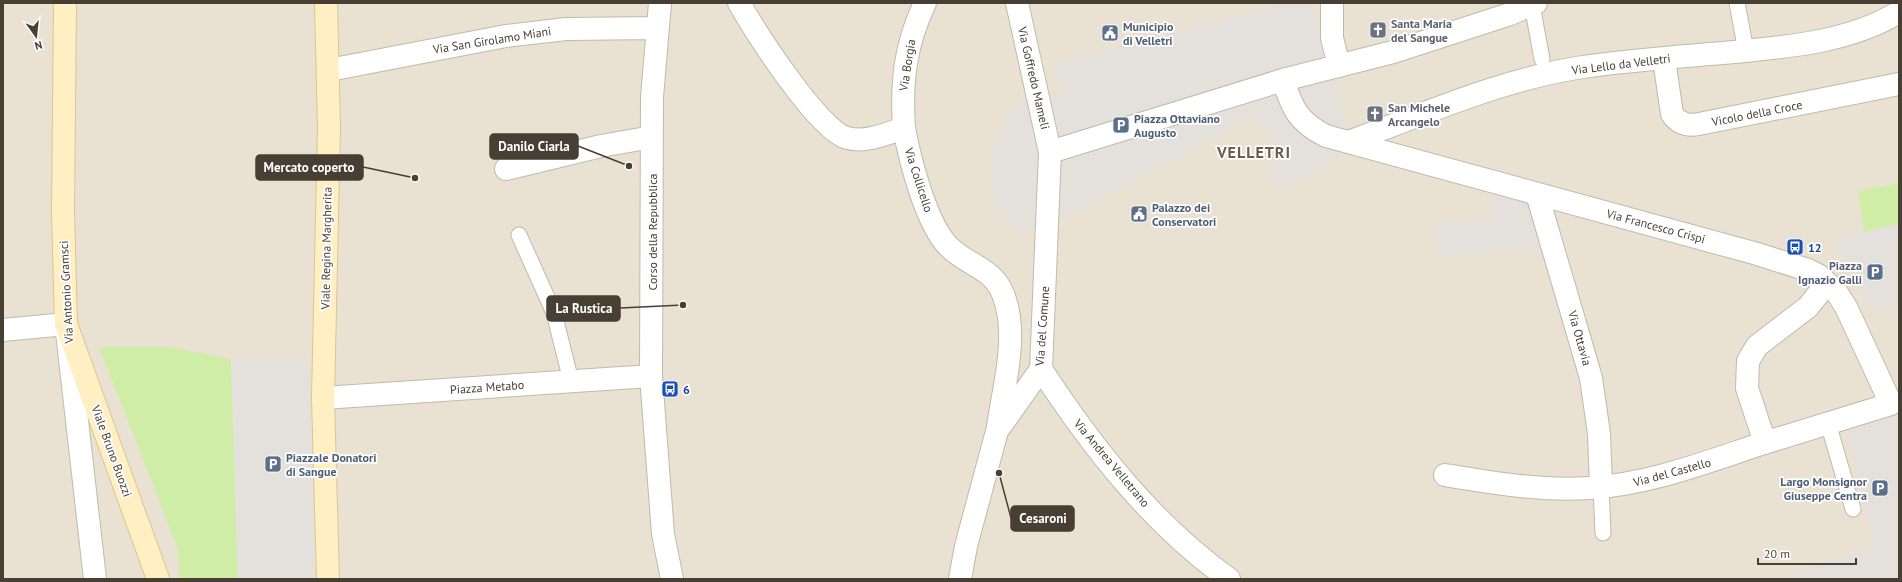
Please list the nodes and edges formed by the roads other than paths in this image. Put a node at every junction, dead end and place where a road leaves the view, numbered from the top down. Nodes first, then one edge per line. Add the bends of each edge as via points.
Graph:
1 (65, 3) edge
2 (326, 3) edge
3 (660, 3) edge
4 (739, 3) edge
5 (925, 3) edge
6 (1017, 3) edge
7 (1332, 3) edge
8 (1737, 3) edge
9 (1534, 4) edge
10 (1894, 10) edge
11 (658, 28) junction
12 (1746, 51) junction
13 (1542, 59) dead end
14 (1664, 59) junction
15 (1339, 66) junction
16 (329, 70) junction
17 (1283, 80) junction
18 (1899, 84) edge
19 (904, 128) junction
20 (652, 137) junction
21 (1348, 142) junction
22 (1050, 152) junction
23 (506, 169) dead end
24 (1537, 194) junction
25 (519, 235) dead end
26 (1827, 283) junction
27 (66, 324) junction
28 (3, 330) edge
29 (1041, 369) junction
30 (651, 376) junction
31 (571, 381) junction
32 (323, 398) junction
33 (1891, 404) joint
34 (1828, 423) junction
35 (997, 431) junction
36 (1765, 443) junction
37 (1445, 475) dead end
38 (1601, 486) junction
39 (1853, 509) dead end
40 (1603, 533) dead end
41 (326, 577) edge
42 (95, 579) edge
43 (158, 579) edge
44 (672, 579) edge
45 (960, 579) edge
46 (1228, 579) edge

1 - 27 street, Via Antonio Gramsci via 63,211
2 - 16 street, Viale Regina Margherita
3 - 11 street, Corso della Repubblica
4 - 19 street via 772,55 828,127 847,138 857,139 868,139
5 - 19 street, Via Borgia via 910,41 904,71
6 - 22 street, Via Goffredo Mameli
7 - 15 street via 1331,28
8 - 12 lane
9 - 13 lane
9 - 15 street via 1393,52
10 - 12 street, Via Lello da Velletri via 1867,27 1831,38
11 - 16 street, Via San Girolamo Miani via 580,29 513,35
11 - 20 street, Corso della Repubblica via 652,98
12 - 14 street, Via Lello da Velletri
14 - 18 street, Vicolo della Croce via 1672,114 1686,124 1699,124
14 - 21 street, Via Lello da Velletri via 1583,67 1525,80 1488,90
15 - 17 street
16 - 32 street, Viale Regina Margherita
17 - 21 street via 1293,108 1306,124 1326,136
17 - 22 street
19 - 35 street, Via Collicello via 912,165 935,227 948,247 956,254 994,278 1006,302 1009,325 1008,358
20 - 23 street via 601,146
20 - 30 street, Corso della Repubblica
21 - 24 street, Via Francesco Crispi
22 - 29 street, Via del Comune
24 - 26 street, Via Francesco Crispi via 1783,261 1808,270
24 - 38 street, Via Ottavia via 1590,371 1598,428
25 - 31 lane via 554,313
26 - 33 street, Via Francesco Crispi via 1846,307
26 - 36 street via 1808,307 1757,346 1748,360 1747,388
27 - 28 street
27 - 42 street, Via Antonio Gramsci
27 - 43 street, Viale Bruno Buozzi
29 - 35 street, Via del Comune
29 - 46 street, Via Andrea Velletrano via 1076,420 1130,487 1176,535
30 - 31 street, Piazza Metabo
30 - 44 street, Corso della Repubblica via 662,534
31 - 32 street, Piazza Metabo
32 - 41 street, Viale Regina Margherita
33 - 34 street, Via del Castello
34 - 36 street, Via del Castello
34 - 39 lane
35 - 45 street, Via del Comune via 966,546
36 - 38 street, Via del Castello via 1654,479
37 - 38 street, Via del Castello via 1531,487
38 - 40 lane

